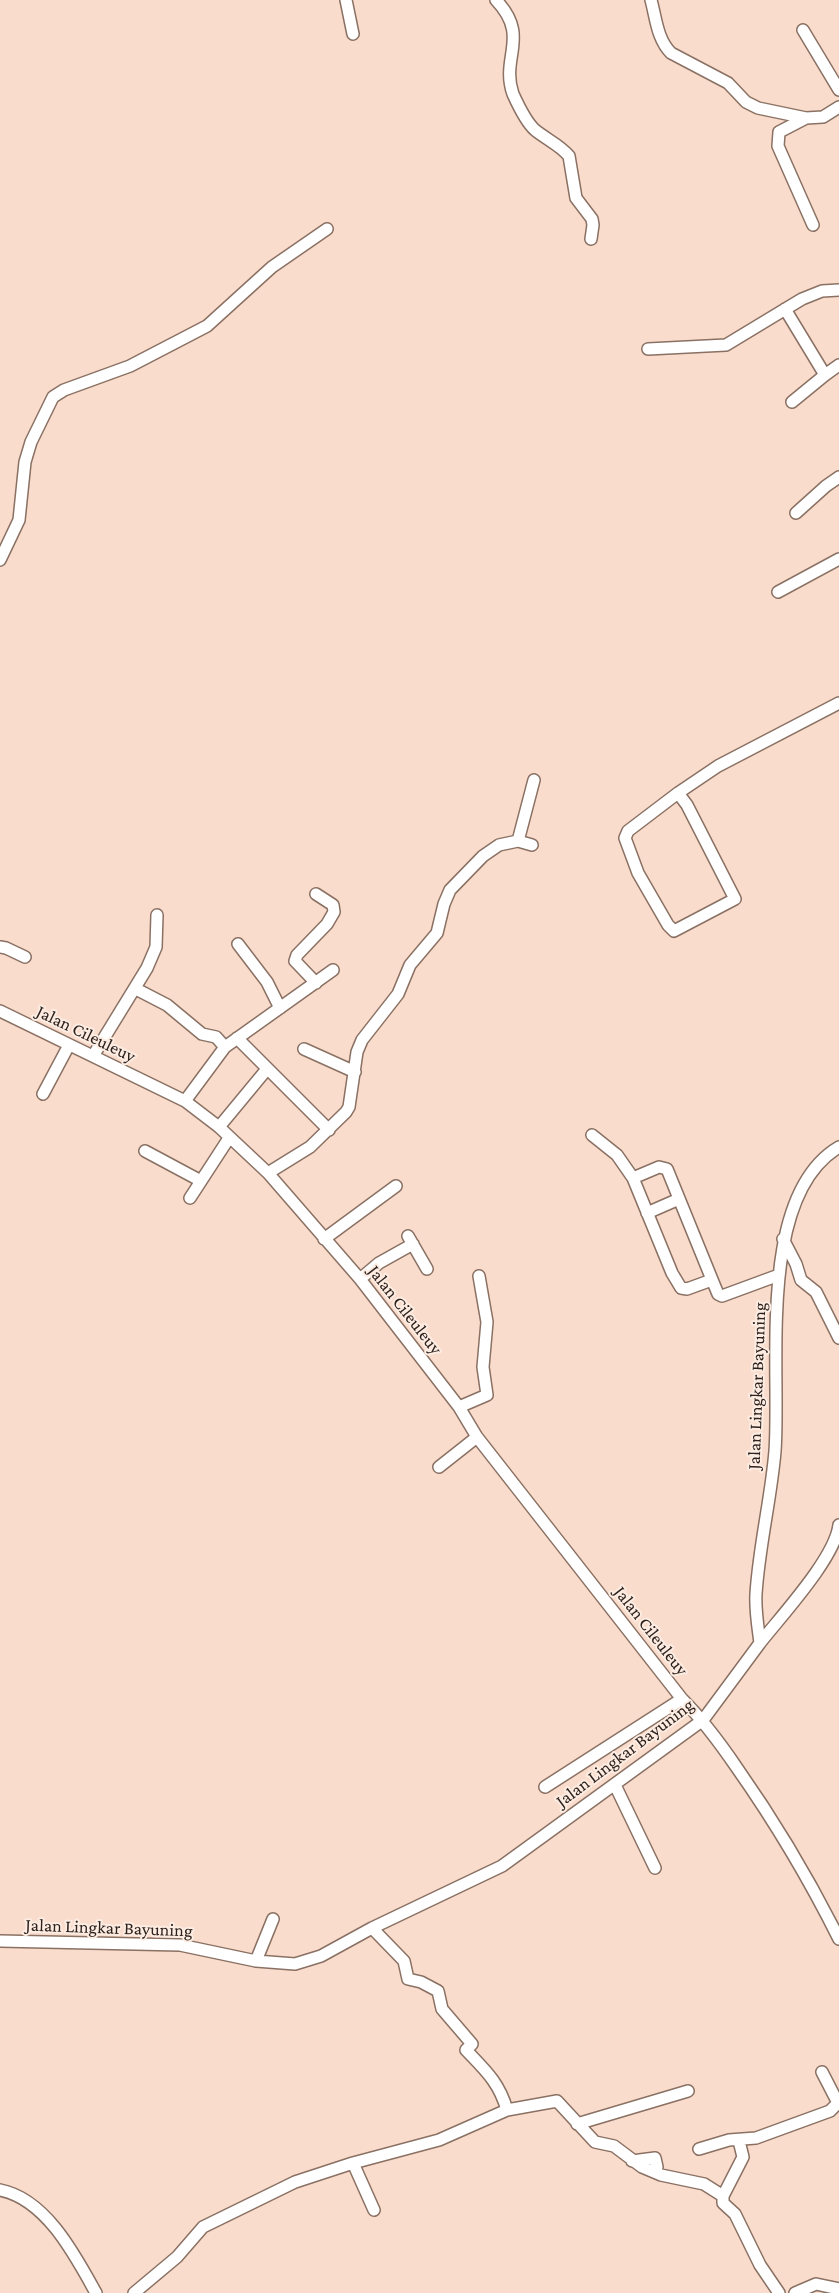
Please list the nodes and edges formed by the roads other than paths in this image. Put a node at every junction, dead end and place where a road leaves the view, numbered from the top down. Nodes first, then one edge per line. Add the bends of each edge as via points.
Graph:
1 (346, 0) edge
2 (496, 0) edge
3 (652, 0) edge
4 (803, 30) dead end
5 (353, 34) dead end
6 (839, 90) edge
7 (839, 107) edge
8 (806, 118) junction
9 (813, 225) dead end
10 (327, 230) dead end
11 (591, 239) dead end
12 (839, 290) edge
13 (785, 309) junction
14 (648, 349) dead end
15 (839, 365) edge
16 (825, 375) junction
17 (792, 402) dead end
18 (839, 477) edge
19 (796, 513) dead end
20 (839, 559) edge
21 (0, 560) edge
22 (778, 592) dead end
23 (839, 703) edge
24 (534, 780) dead end
25 (678, 793) junction
26 (518, 841) junction
27 (532, 845) dead end
28 (316, 894) dead end
29 (157, 915) dead end
30 (238, 944) dead end
31 (0, 948) edge
32 (25, 957) dead end
33 (333, 970) dead end
34 (316, 983) junction
35 (136, 989) junction
36 (280, 1008) junction
37 (0, 1012) edge
38 (237, 1038) junction
39 (69, 1045) junction
40 (225, 1047) junction
41 (304, 1049) dead end
42 (93, 1056) junction
43 (267, 1069) junction
44 (354, 1072) junction
45 (43, 1094) dead end
46 (185, 1101) junction
47 (218, 1127) junction
48 (328, 1130) junction
49 (592, 1135) dead end
50 (229, 1138) junction
51 (839, 1147) edge
52 (145, 1151) dead end
53 (268, 1173) junction
54 (633, 1178) junction
55 (201, 1181) junction
56 (396, 1186) dead end
57 (190, 1198) dead end
58 (679, 1199) junction
59 (647, 1213) junction
60 (324, 1239) junction
61 (783, 1240) junction
62 (427, 1270) dead end
63 (779, 1275) junction
64 (479, 1276) dead end
65 (360, 1279) junction
66 (713, 1282) junction
67 (839, 1338) edge
68 (459, 1408) junction
69 (477, 1437) junction
70 (439, 1467) dead end
71 (839, 1525) edge
72 (760, 1643) junction
73 (682, 1699) junction
74 (703, 1720) junction
75 (615, 1785) junction
76 (544, 1787) dead end
77 (655, 1868) dead end
78 (273, 1919) dead end
79 (372, 1928) junction
80 (839, 1939) edge
81 (0, 1941) edge
82 (260, 1961) junction
83 (822, 2072) dead end
84 (688, 2091) dead end
85 (507, 2110) junction
86 (577, 2124) junction
87 (739, 2141) junction
88 (699, 2149) dead end
89 (632, 2161) junction
90 (353, 2163) junction
91 (657, 2167) dead end
92 (0, 2190) edge
93 (723, 2196) junction
94 (374, 2210) dead end
95 (839, 2289) edge
96 (96, 2293) edge
97 (134, 2293) edge
98 (779, 2293) edge
99 (795, 2293) edge

1 - 5 street
2 - 11 street via 511,20 514,33 510,76 514,96 530,125 569,156 576,198 592,219
3 - 8 street via 661,41 671,53 728,83 751,106
4 - 6 street
7 - 8 street via 823,117
8 - 9 street via 781,130 777,136 781,154
10 - 21 street via 272,267 207,326 130,366 53,397 31,442 25,462 19,520
12 - 13 street via 810,295
13 - 14 street via 726,346
13 - 16 street
15 - 16 street
16 - 17 street
18 - 19 street
20 - 22 street
23 - 25 street via 718,766
24 - 26 street
25 - 25 street via 735,899 674,931 638,874 625,838 628,832
26 - 27 street
26 - 44 street via 489,850 450,890 437,932 410,965 398,994 362,1040
28 - 34 street via 333,905 334,912 295,961
29 - 35 street via 156,946
30 - 36 street via 267,982
31 - 32 street
33 - 34 street
34 - 36 street
35 - 40 street via 167,1006 202,1034 216,1037
35 - 42 street
36 - 38 street
37 - 39 street, Jalan Cileuleuy
38 - 40 street
38 - 43 street
39 - 42 street, Jalan Cileuleuy
39 - 45 street
40 - 46 street
41 - 44 street
42 - 46 street, Jalan Cileuleuy
43 - 47 street
43 - 48 street
44 - 48 street via 349,1107
46 - 47 street, Jalan Cileuleuy
47 - 50 street, Jalan Cileuleuy
48 - 53 street via 310,1148
49 - 54 street via 617,1155
50 - 53 street, Jalan Cileuleuy
50 - 55 street
51 - 61 street, Jalan Lingkar Bayuning via 828,1154 806,1183
52 - 55 street
53 - 60 street, Jalan Cileuleuy
54 - 58 street via 664,1168
54 - 59 street
55 - 57 street
56 - 60 street
58 - 59 street
58 - 66 street
59 - 66 street via 677,1284 687,1289
60 - 65 street, Jalan Cileuleuy
61 - 63 street, Jalan Lingkar Bayuning
61 - 67 street via 801,1280 816,1292
62 - 65 street via 411,1240
63 - 66 street via 722,1296
63 - 72 street, Jalan Lingkar Bayuning via 775,1451 755,1596
64 - 68 street via 487,1327 483,1366 487,1395
65 - 68 street, Jalan Cileuleuy
68 - 69 street, Jalan Cileuleuy
69 - 70 street
69 - 73 street, Jalan Cileuleuy
71 - 72 street via 837,1538 826,1559
72 - 74 street, Jalan Lingkar Bayuning
73 - 74 street, Jalan Cileuleuy
73 - 76 street
74 - 75 street, Jalan Lingkar Bayuning
74 - 80 street, Jalan Cileuleuy via 799,1863
75 - 77 street
75 - 79 street, Jalan Lingkar Bayuning via 502,1866
78 - 82 street
79 - 82 street, Jalan Lingkar Bayuning via 321,1956 295,1964
79 - 85 street via 404,1962 408,1979 438,1991 442,2009 472,2044 466,2050 502,2092
81 - 82 street, Jalan Lingkar Bayuning via 180,1945
83 - 87 street via 837,2099 836,2107 787,2128
84 - 86 street
85 - 86 street via 557,2102
85 - 90 street via 439,2140
86 - 89 street via 595,2142 614,2146
87 - 88 street via 729,2140
87 - 93 street via 743,2155 741,2164
89 - 91 street via 655,2158
89 - 93 street via 661,2175 704,2184
90 - 94 street
90 - 97 street via 295,2182 203,2228 177,2257
92 - 96 street via 26,2199 66,2240
93 - 98 street via 722,2203 735,2214 760,2265
95 - 99 street via 816,2284

